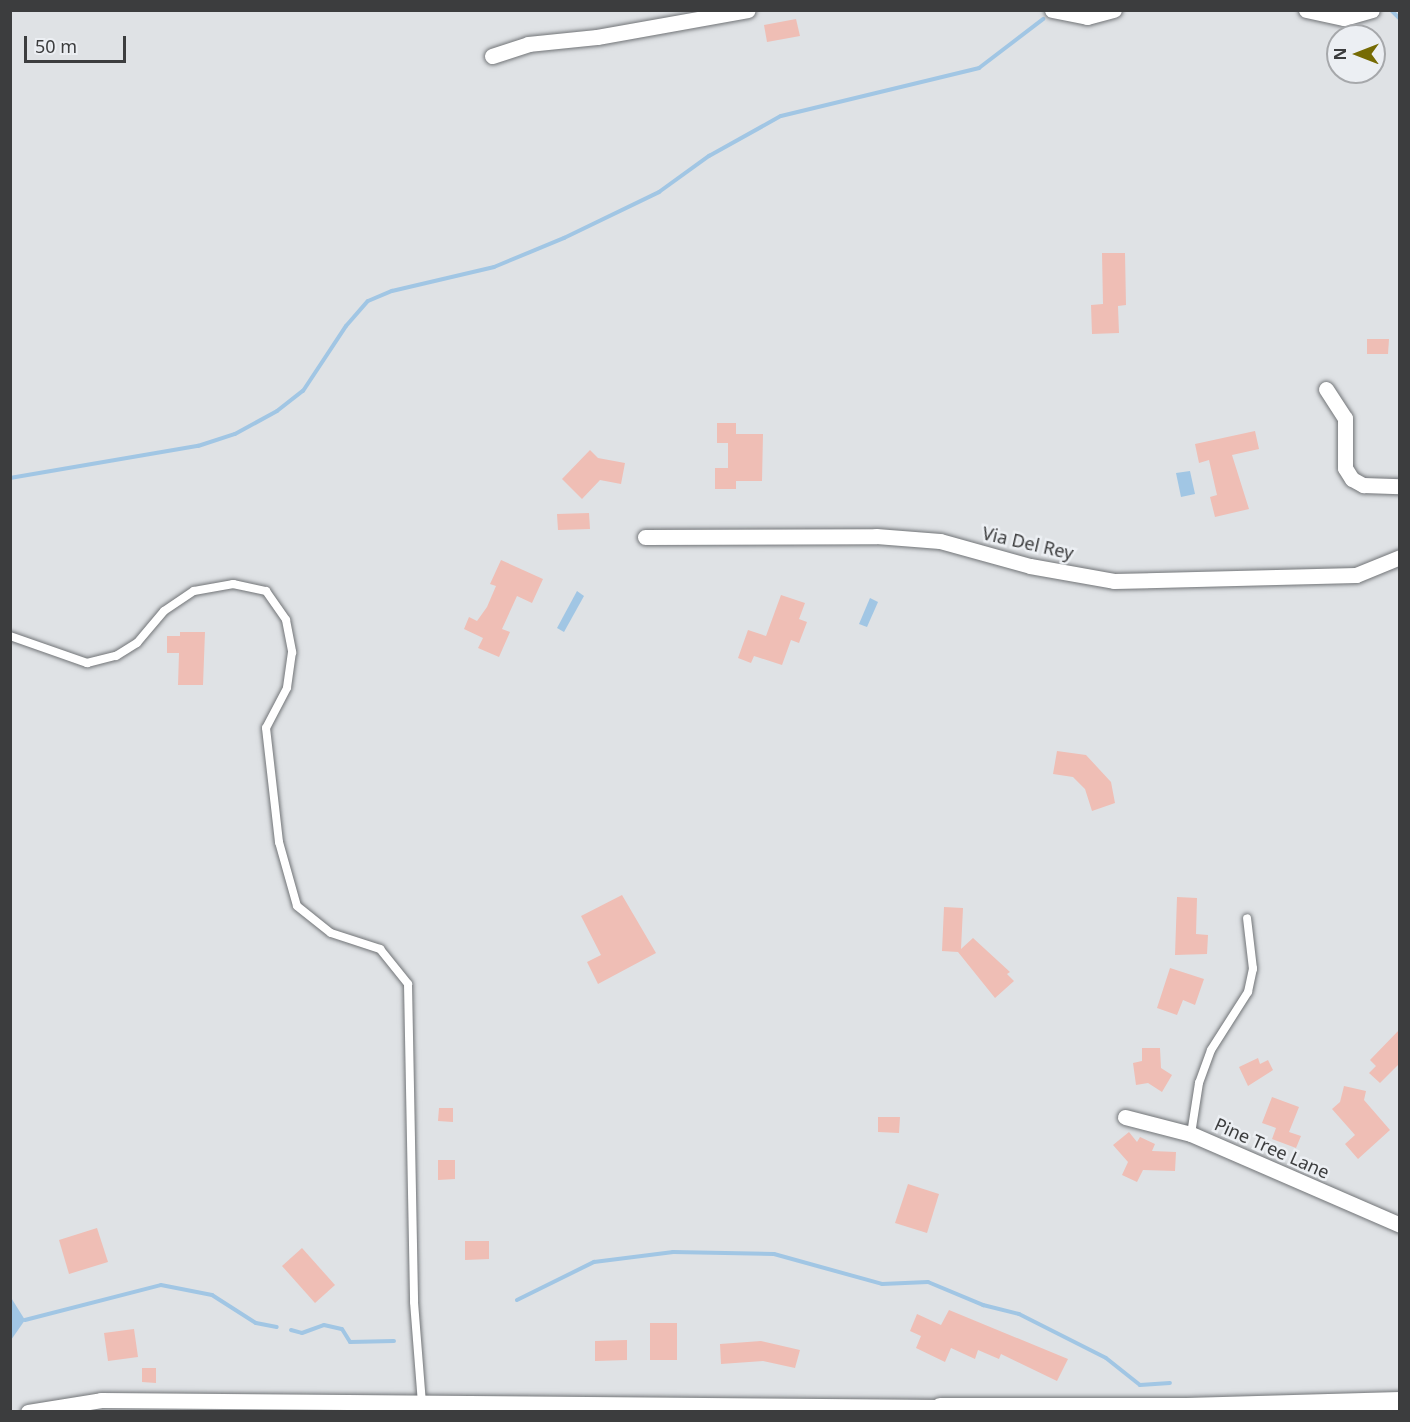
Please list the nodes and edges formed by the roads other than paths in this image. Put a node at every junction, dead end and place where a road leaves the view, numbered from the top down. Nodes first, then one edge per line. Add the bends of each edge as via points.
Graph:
1 (748, 10) edge
2 (1052, 10) edge
3 (1114, 10) edge
4 (1306, 10) edge
5 (1372, 10) edge
6 (492, 56) dead end
7 (1326, 389) dead end
8 (1400, 486) edge
9 (645, 537) dead end
10 (1400, 557) edge
11 (10, 636) edge
12 (1247, 918) dead end
13 (1125, 1117) dead end
14 (1191, 1134) junction
15 (1400, 1225) edge
16 (1400, 1401) edge
17 (422, 1404) junction
18 (940, 1409) edge
19 (1188, 1409) edge
20 (28, 1412) edge

1 - 6 street via 597,37 528,44
2 - 3 street via 1087,17
4 - 5 street via 1344,18
7 - 8 street via 1345,418 1345,468 1352,479 1363,485
9 - 10 street, Via Del Rey via 876,536 940,541 1030,566 1113,581 1356,575
11 - 17 lane via 87,663 116,656 137,643 164,611 194,591 233,584 266,591 286,620 292,652 287,688 266,729 279,842 297,906 331,933 380,950 408,984 414,1302
12 - 14 lane via 1253,969 1248,992 1211,1050 1199,1083
13 - 14 street, Pine Tree Lane
14 - 15 street, Pine Tree Lane
16 - 19 street
17 - 18 street
17 - 20 street via 101,1400
18 - 19 street

